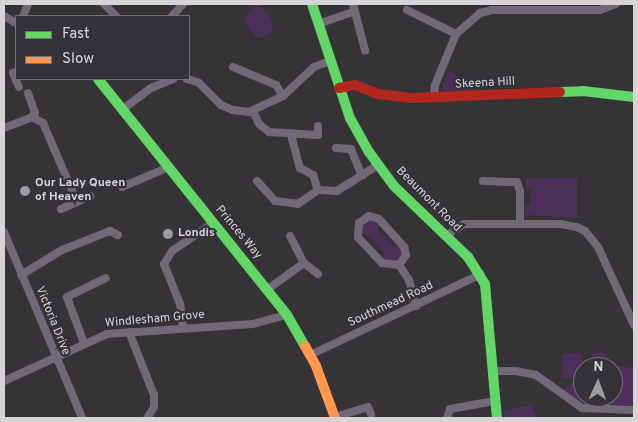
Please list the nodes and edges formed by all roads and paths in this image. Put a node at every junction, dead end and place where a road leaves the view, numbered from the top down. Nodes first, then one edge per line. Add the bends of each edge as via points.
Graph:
1 (104, 4) edge
2 (183, 4) edge
3 (312, 4) edge
4 (616, 4) edge
5 (354, 7) edge
6 (407, 10) dead end
7 (115, 15) edge
8 (173, 15) edge
9 (4, 16) edge
10 (15, 22) edge
11 (318, 24) junction
12 (456, 34) junction
13 (366, 50) dead end
14 (330, 61) junction
15 (233, 67) dead end
16 (16, 80) edge
17 (99, 80) edge
18 (171, 80) edge
19 (190, 80) edge
20 (19, 87) dead end
21 (339, 88) junction
22 (28, 93) dead end
23 (283, 96) junction
24 (634, 97) edge
25 (434, 98) junction
26 (123, 109) junction
27 (253, 111) junction
28 (32, 117) junction
29 (318, 126) dead end
30 (4, 128) edge
31 (291, 135) junction
32 (336, 148) dead end
33 (378, 165) junction
34 (169, 167) junction
35 (362, 176) junction
36 (257, 181) dead end
37 (483, 181) dead end
38 (122, 187) dead end
39 (318, 190) junction
40 (90, 196) dead end
41 (77, 202) junction
42 (61, 209) dead end
43 (213, 223) junction
44 (520, 224) junction
45 (4, 232) edge
46 (118, 235) dead end
47 (447, 235) junction
48 (290, 236) dead end
49 (304, 264) junction
50 (399, 265) junction
51 (318, 274) dead end
52 (480, 274) junction
53 (21, 275) junction
54 (106, 278) dead end
55 (268, 289) junction
56 (416, 306) junction
57 (287, 315) junction
58 (634, 324) edge
59 (183, 328) junction
60 (129, 332) junction
61 (84, 343) junction
62 (310, 355) junction
63 (54, 356) junction
64 (492, 371) junction
65 (4, 381) edge
66 (494, 401) junction
67 (634, 410) edge
68 (371, 414) dead end
69 (152, 416) edge
70 (82, 418) edge
71 (335, 418) edge
72 (447, 418) edge
73 (497, 418) edge

1 - 7 street
2 - 8 street
3 - 11 street, Beaumont Road
4 - 12 street via 600,10 492,10 471,18
5 - 11 street
5 - 13 street
6 - 12 street
9 - 10 street
11 - 14 street, Beaumont Road
12 - 25 street via 435,85
14 - 21 street, Beaumont Road
14 - 23 street via 314,67
15 - 23 street via 276,85
16 - 20 street
17 - 26 street, Princes Way
18 - 26 street via 151,88
19 - 27 street via 199,83 221,104 233,110
21 - 25 street, Skeena Hill via 354,86 389,96
21 - 33 street, Beaumont Road via 350,118
22 - 28 street via 35,113
23 - 27 street
24 - 25 street, Skeena Hill via 583,92
26 - 34 street, Princes Way
27 - 31 street via 263,129
28 - 30 street
28 - 41 street via 43,123
29 - 31 street via 318,134
31 - 39 street via 300,168 314,175
32 - 35 street via 351,149
33 - 35 street
33 - 47 street, Beaumont Road via 394,186
34 - 38 street
34 - 43 street, Princes Way
35 - 39 street via 336,191
36 - 39 street via 266,194 281,204 298,204
37 - 44 street via 517,182
40 - 41 street
41 - 42 street
43 - 55 street, Princes Way
43 - 59 street via 172,251 164,264 180,304
44 - 47 street via 464,224
44 - 58 street via 561,224 585,231 598,247
45 - 53 street, Victoria Drive
46 - 53 street via 110,231 62,250
47 - 52 street, Beaumont Road
48 - 49 street
49 - 51 street
49 - 55 street
50 - 50 street via 382,263 362,243 357,231 362,219 369,216 379,219 402,242 406,255
50 - 56 street via 409,280
52 - 56 street, Southmead Road
52 - 64 street, Beaumont Road via 488,296
53 - 63 street, Victoria Drive
54 - 61 street via 67,297
55 - 57 street, Princes Way
56 - 62 street, Southmead Road
57 - 59 street, Windlesham Grove via 254,324
57 - 62 street, Princes Way
59 - 60 street, Windlesham Grove
60 - 61 street, Windlesham Grove via 107,334
60 - 69 street via 154,395
61 - 63 street, Windlesham Grove
62 - 71 street, Princes Way
63 - 65 street, Windlesham Grove
63 - 70 street, Victoria Drive
64 - 66 street, Beaumont Road
64 - 67 street via 523,371 536,375 582,408
66 - 72 street via 450,409
66 - 73 street, Beaumont Road
68 - 71 street via 368,407

